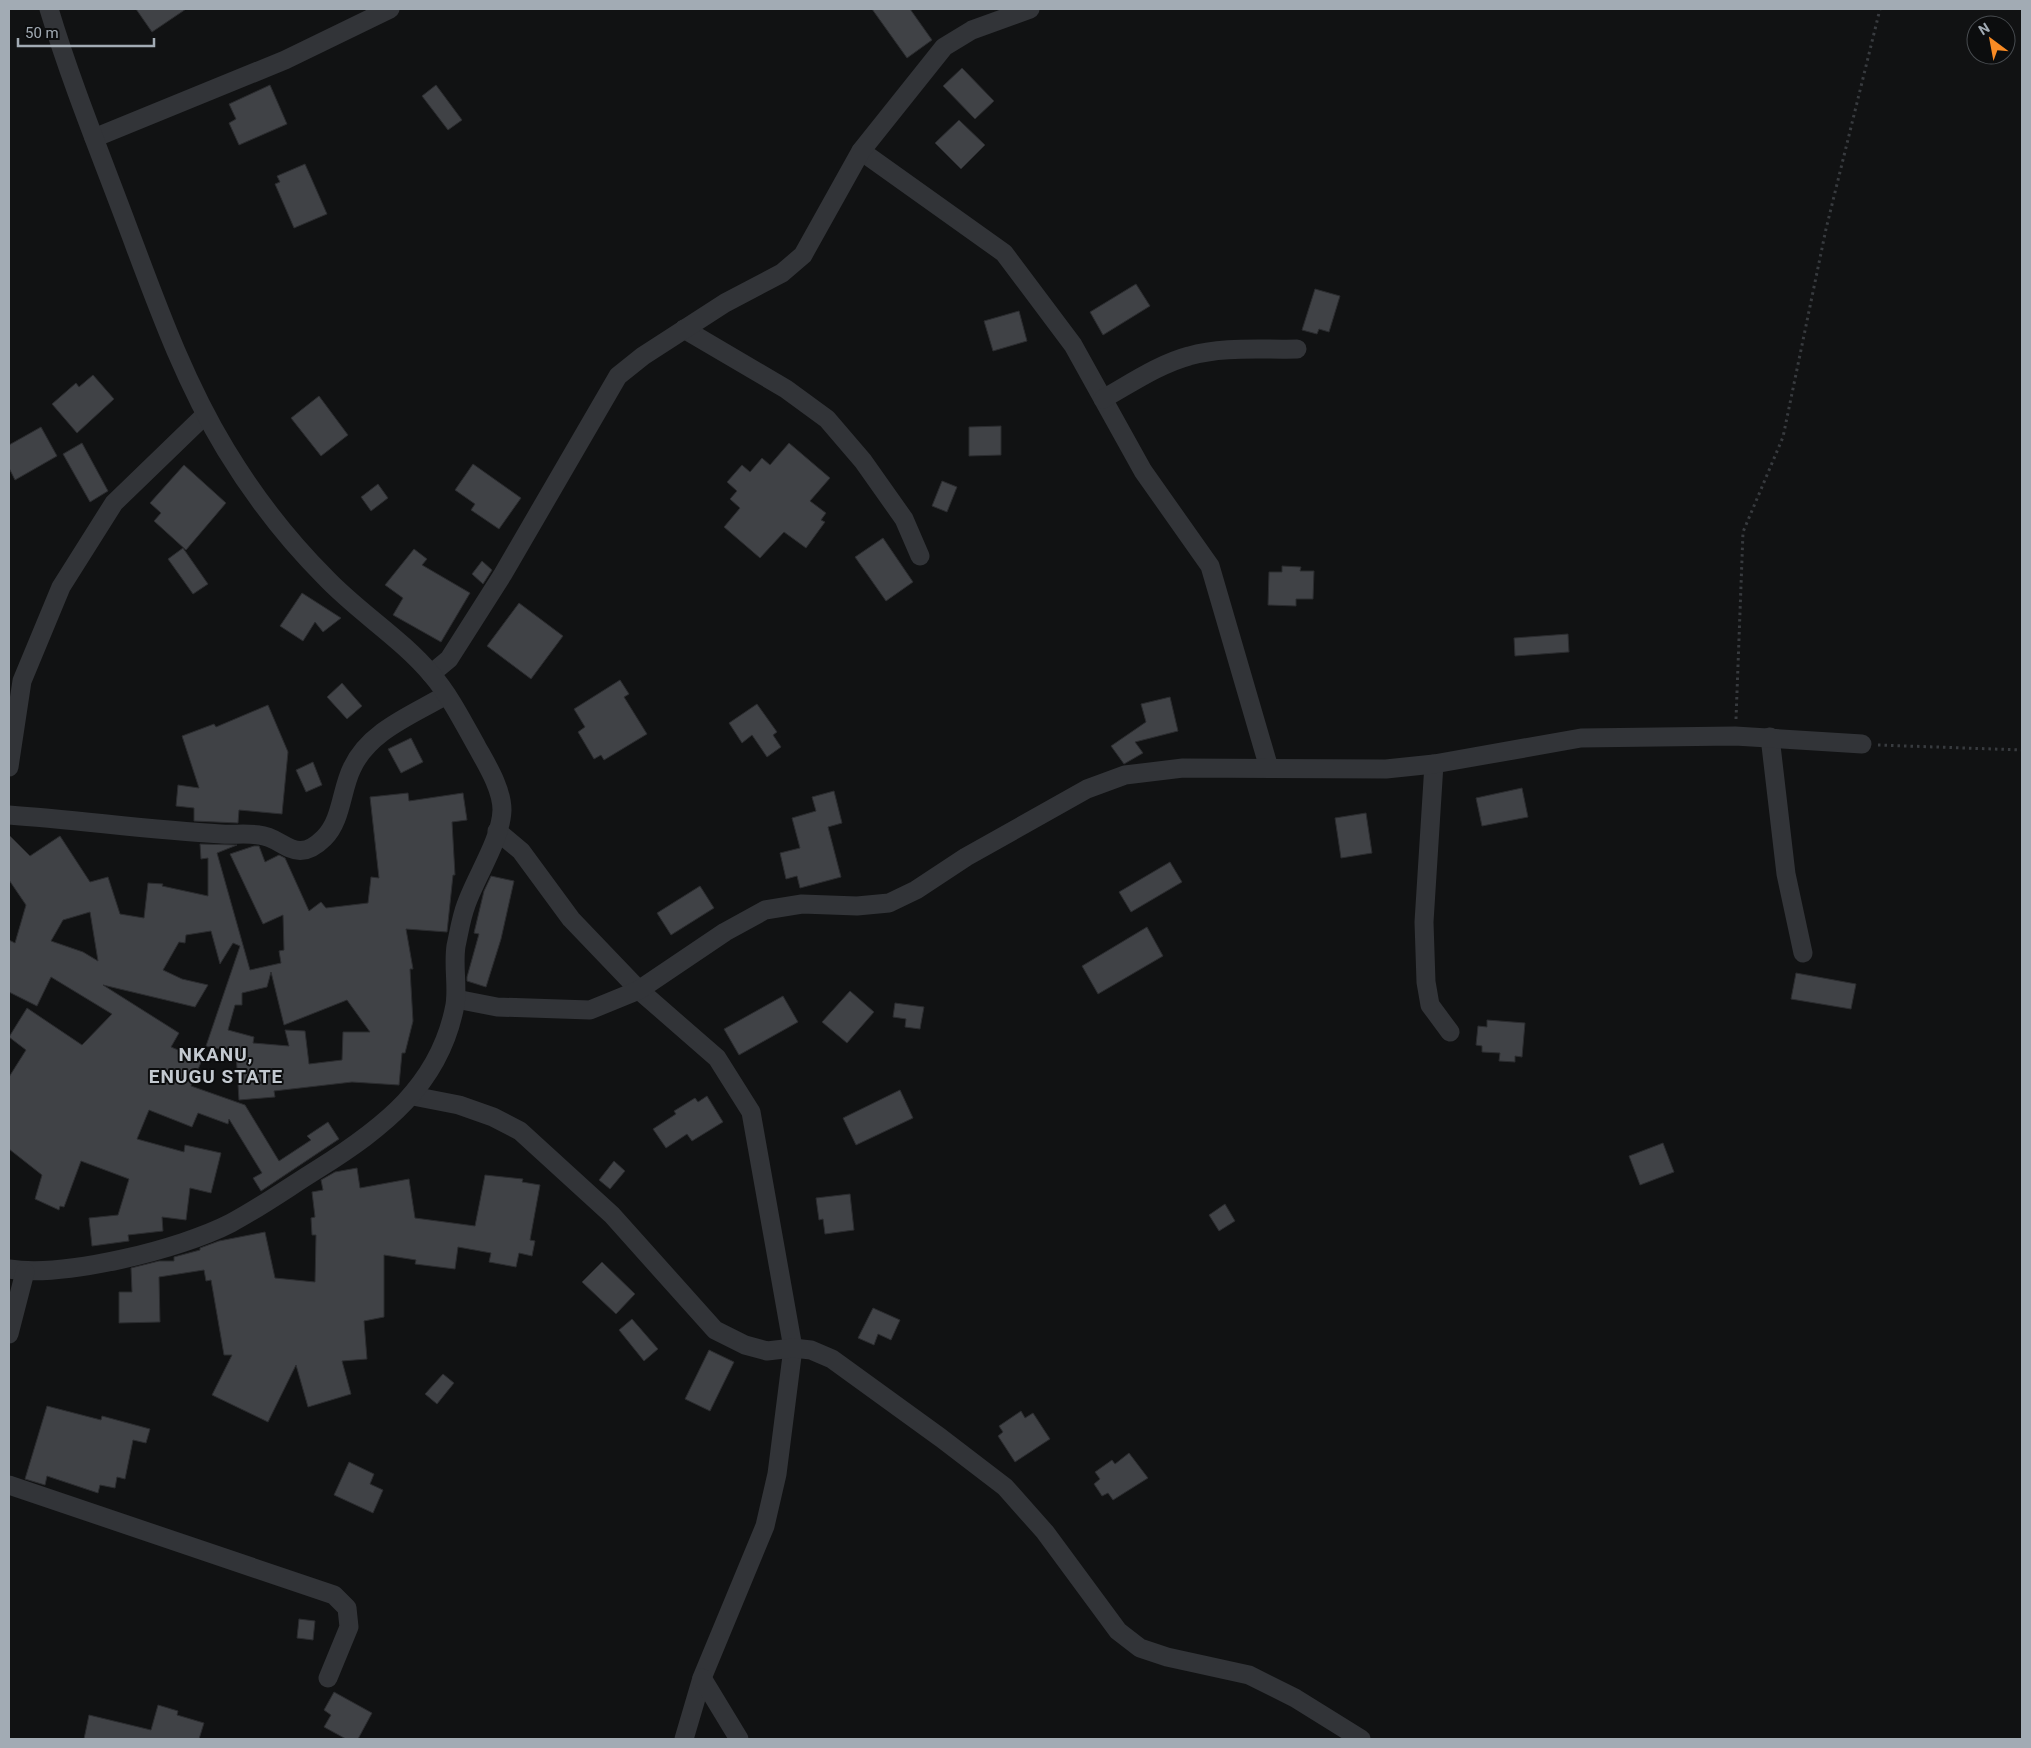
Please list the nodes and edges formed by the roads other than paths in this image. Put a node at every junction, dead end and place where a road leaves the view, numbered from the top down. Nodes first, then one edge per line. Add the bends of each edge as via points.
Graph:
1 (49, 9) edge
2 (390, 9) edge
3 (1030, 9) edge
4 (94, 138) junction
5 (861, 151) junction
6 (684, 329) junction
7 (1297, 349) dead end
8 (1103, 399) junction
9 (206, 416) junction
10 (920, 556) dead end
11 (431, 674) junction
12 (446, 695) junction
13 (1770, 737) junction
14 (1862, 744) road end
15 (1434, 764) junction
16 (9, 767) edge
17 (1269, 768) junction
18 (9, 815) edge
19 (497, 831) junction
20 (1803, 953) dead end
21 (639, 990) junction
22 (456, 999) junction
23 (1450, 1032) dead end
24 (413, 1096) junction
25 (17, 1270) edge
26 (9, 1334) edge
27 (793, 1348) junction
28 (9, 1485) edge
29 (328, 1678) dead end
30 (702, 1678) junction
31 (684, 1739) edge
32 (738, 1739) edge
33 (1361, 1739) edge

1 - 4 street
2 - 4 street via 285,60
3 - 5 street via 972,30 944,48
4 - 9 street via 172,342
5 - 6 street via 803,255 782,273
5 - 8 street via 1004,253 1072,345
6 - 10 street via 786,389 827,419 863,461 904,519
6 - 11 street via 618,376 504,574 449,659
7 - 8 street via 1212,351 1188,356
8 - 17 street via 1143,471 1210,566
9 - 11 street via 248,485 326,579
9 - 16 street via 114,503 61,587 22,681
11 - 12 street
12 - 18 street via 367,745 352,768 335,821 324,838 307,850 289,850 261,835
12 - 19 street via 487,766 498,792 502,809
13 - 14 street
13 - 15 street via 1582,738
13 - 20 street via 1786,874
15 - 17 street via 1386,769
15 - 23 street via 1424,922 1426,982 1430,1005
17 - 21 street via 1183,768 1125,775 1087,789 889,903 857,906 802,904 765,910 725,932
19 - 21 street via 521,851 571,919
19 - 22 street via 465,906 455,951
21 - 22 street via 590,1010 497,1008
21 - 27 street via 718,1058 751,1112
22 - 24 street via 448,1037 434,1066
24 - 25 street via 355,1146 231,1223 179,1244 91,1264
24 - 27 street via 459,1105 520,1131 612,1215 715,1330 745,1345 767,1351
25 - 26 street
27 - 30 street via 777,1474 765,1526
27 - 33 street via 811,1350 832,1359 1005,1487 1045,1532 1118,1631 1140,1648 1249,1675 1295,1698
28 - 29 street via 334,1595 347,1608 349,1627
30 - 31 street
30 - 32 street

